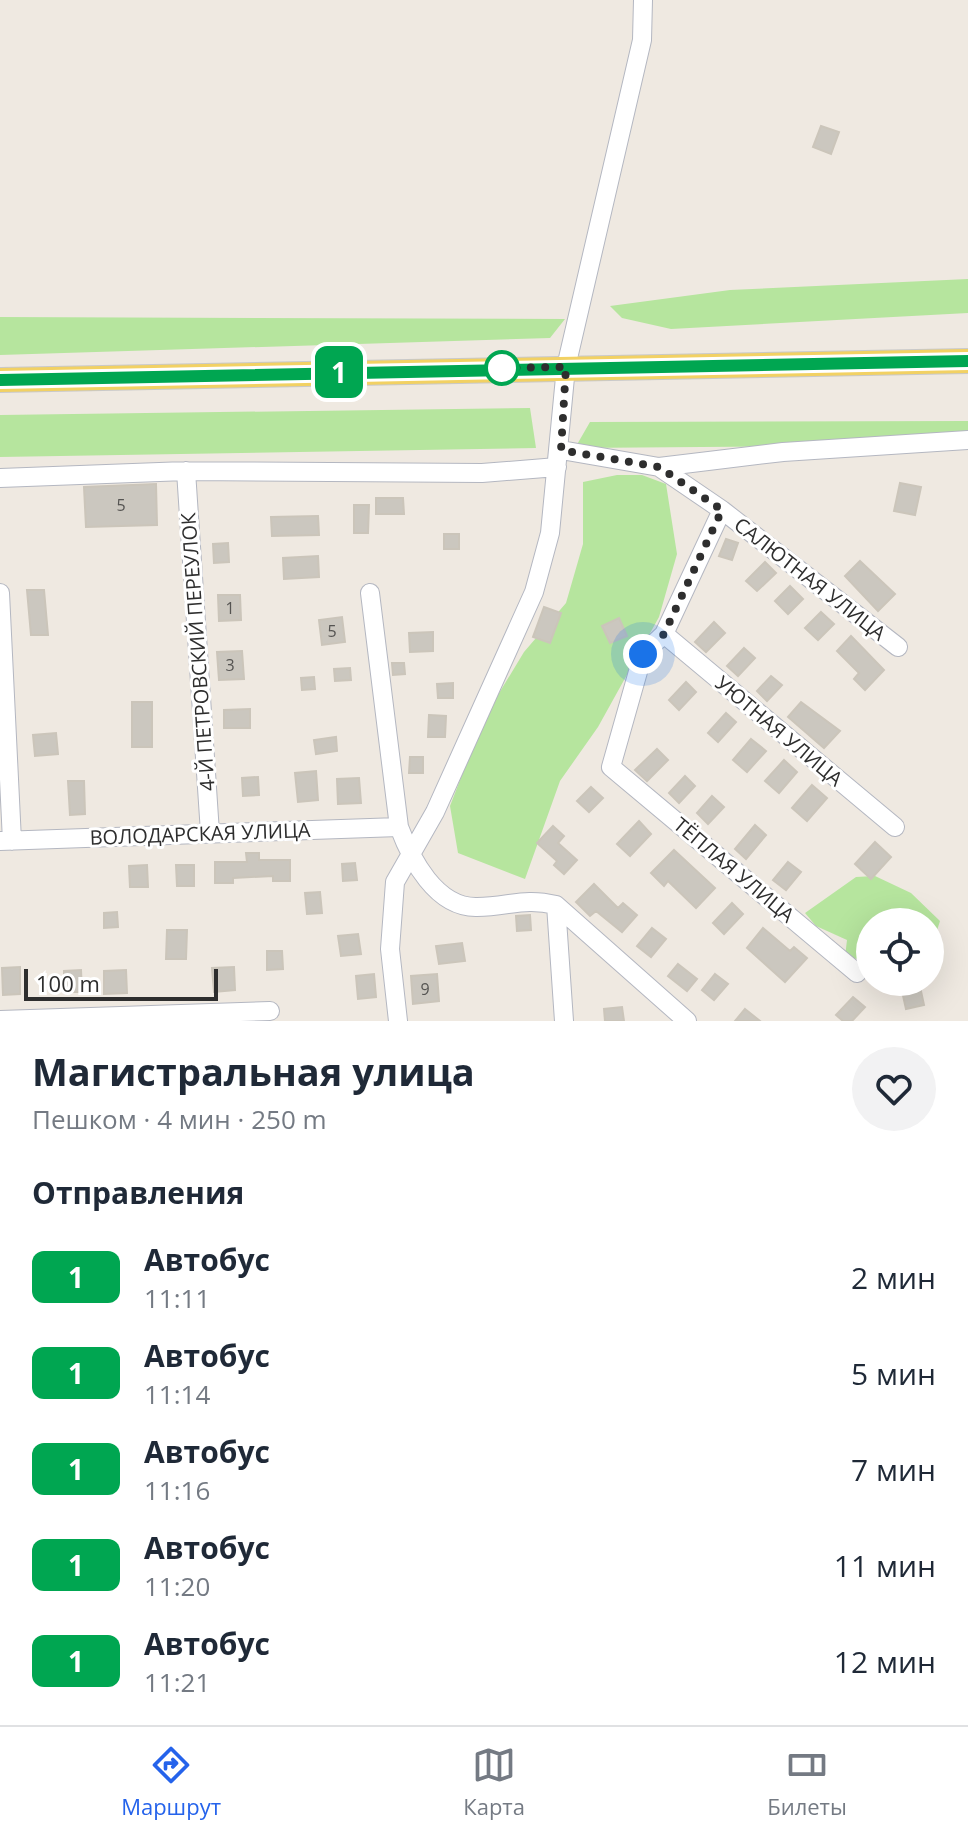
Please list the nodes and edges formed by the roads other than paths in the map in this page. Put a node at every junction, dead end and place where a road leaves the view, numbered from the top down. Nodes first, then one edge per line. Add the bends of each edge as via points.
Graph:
1 (643, 0) edge
2 (968, 361) edge
3 (566, 367) junction
4 (0, 380) edge
5 (968, 440) edge
6 (559, 459) junction
7 (659, 467) junction
8 (186, 471) junction
9 (0, 478) edge
10 (722, 510) junction
11 (0, 593) edge
12 (370, 593) dead end
13 (664, 634) junction
14 (898, 647) dead end
15 (399, 827) junction
16 (895, 827) dead end
17 (210, 833) junction
18 (6, 841) edge
19 (410, 855) junction
20 (556, 905) junction
21 (856, 972) edge
22 (270, 1011) dead end
23 (0, 1020) edge
24 (398, 1021) edge
25 (564, 1021) edge
26 (687, 1021) edge

1 - 3 street via 642,40
2 - 3 main road
3 - 4 main road
3 - 6 street
5 - 7 street via 783,452
6 - 7 street
6 - 8 street via 482,473
6 - 19 street via 550,533 534,592 435,812
7 - 10 street, САЛЮТНАЯ УЛИЦА
8 - 9 street
8 - 17 street, 4-Й ПЕТРОВСКИЙ ПЕРЕУЛОК
10 - 13 street
10 - 14 street, САЛЮТНАЯ УЛИЦА
11 - 18 street
12 - 15 street
13 - 16 street, УЮТНАЯ УЛИЦА
13 - 21 street, ТЁПЛАЯ УЛИЦА via 643,654 611,767
15 - 17 street, ВОЛОДАРСКАЯ УЛИЦА
15 - 19 street
17 - 18 street, ВОЛОДАРСКАЯ УЛИЦА
19 - 20 street via 435,888 474,908 531,899
19 - 24 street via 395,882 390,949
20 - 25 street
20 - 26 street
22 - 23 street

